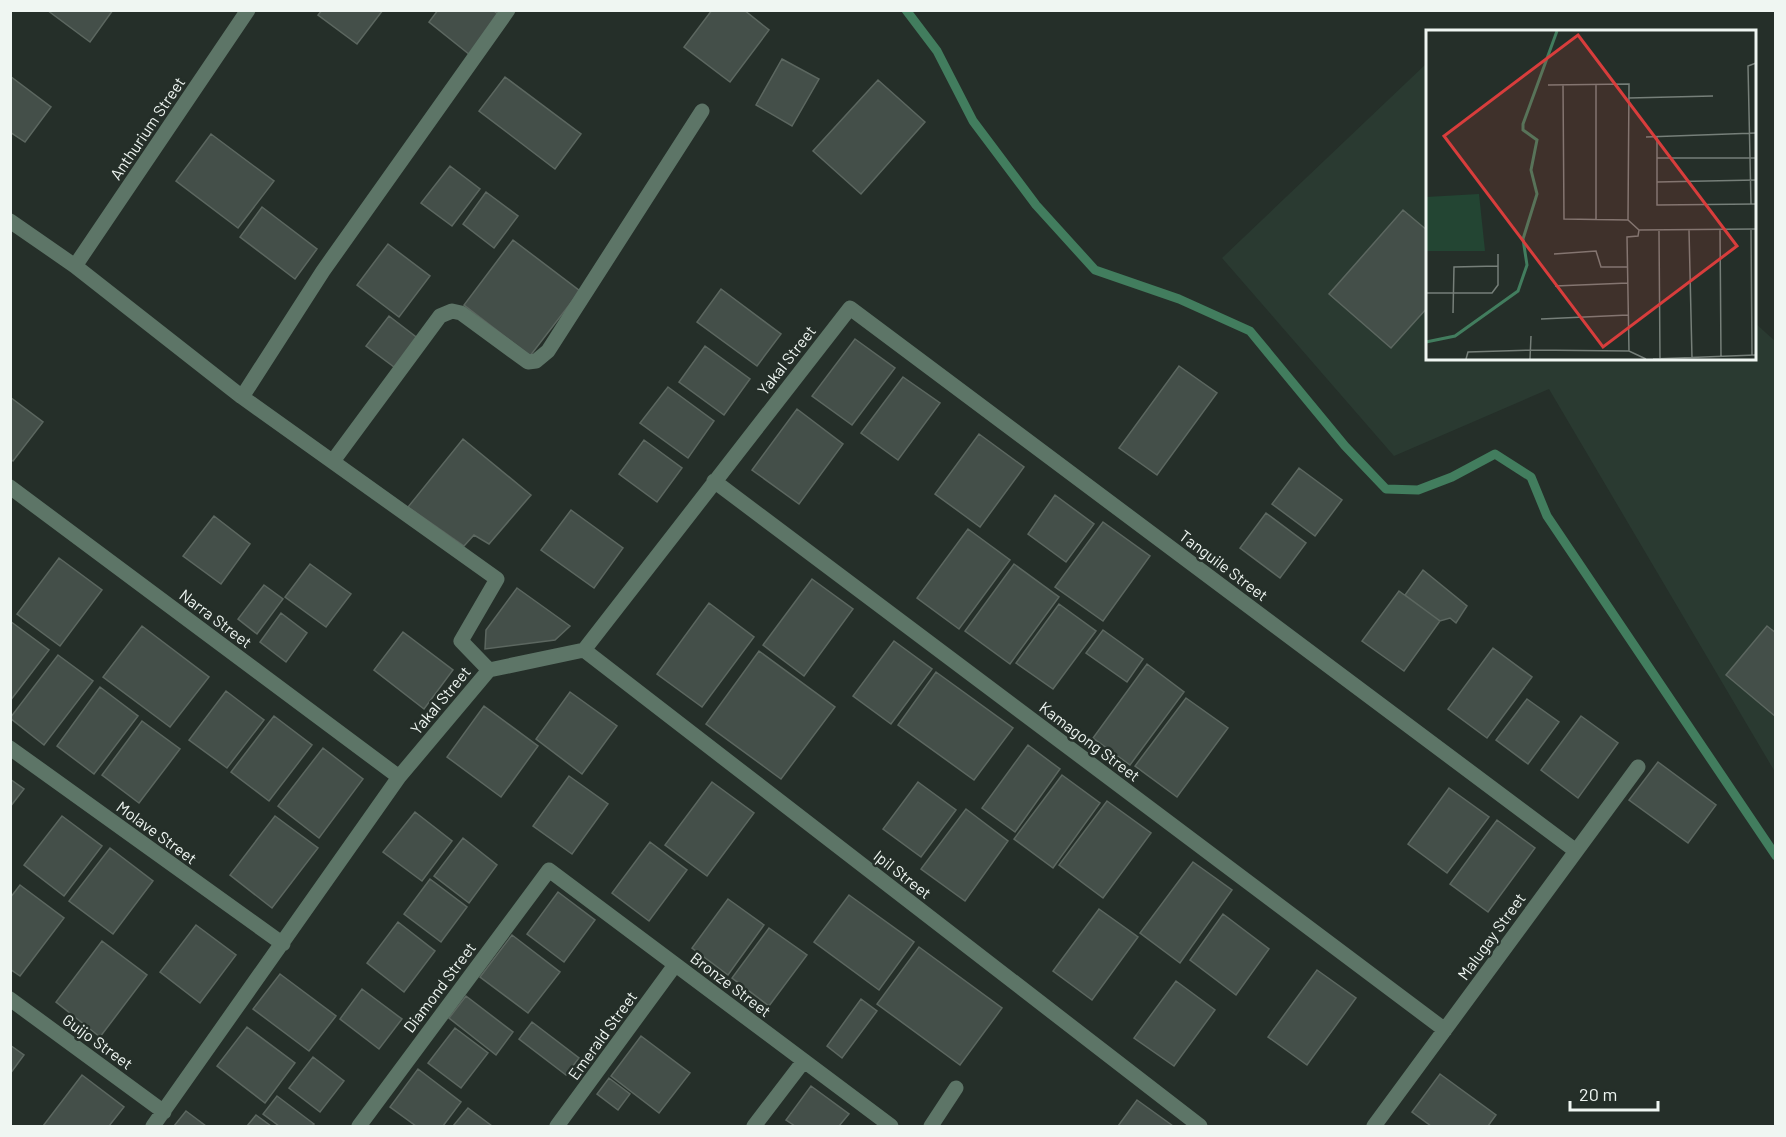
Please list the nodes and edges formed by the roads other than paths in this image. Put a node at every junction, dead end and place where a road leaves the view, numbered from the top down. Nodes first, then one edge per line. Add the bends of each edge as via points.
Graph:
1 (248, 10) edge
2 (508, 10) edge
3 (702, 111) dead end
4 (10, 221) edge
5 (75, 266) junction
6 (850, 308) joint
7 (242, 398) junction
8 (333, 462) junction
9 (714, 480) junction
10 (10, 487) edge
11 (584, 650) junction
12 (489, 670) junction
13 (10, 748) edge
14 (1638, 767) dead end
15 (399, 777) junction
16 (1576, 850) junction
17 (549, 870) joint
18 (283, 944) junction
19 (675, 965) junction
20 (10, 999) edge
21 (1445, 1030) junction
22 (803, 1062) junction
23 (956, 1088) dead end
24 (164, 1112) junction
25 (153, 1126) edge
26 (359, 1126) edge
27 (557, 1126) edge
28 (754, 1126) edge
29 (891, 1126) edge
30 (931, 1126) edge
31 (1200, 1126) edge
32 (1374, 1126) edge

1 - 5 street, Anthurium Street
2 - 7 street via 323,271
3 - 8 street via 548,351 528,362 461,313 452,311 440,316
4 - 5 street
5 - 7 street
6 - 9 street, Yakal Street
6 - 16 street, Tanguile Street
7 - 8 street
8 - 12 street via 497,579 461,641
9 - 11 street, Yakal Street
9 - 21 street, Kamagong Street
10 - 15 street, Narra Street
11 - 12 street, Yakal Street
11 - 31 street, Ipil Street
12 - 15 street, Yakal Street
13 - 18 street, Molave Street
14 - 16 street, Malugay Street
15 - 18 street, Yakal Street
16 - 21 street, Malugay Street
17 - 19 street, Bronze Street
17 - 26 street, Diamond Street
18 - 24 street, Yakal Street
19 - 22 street, Bronze Street
19 - 27 street, Emerald Street
20 - 24 street, Guijo Street
21 - 32 street, Malugay Street
22 - 28 street
22 - 29 street, Bronze Street
23 - 30 street
24 - 25 street, Yakal Street

